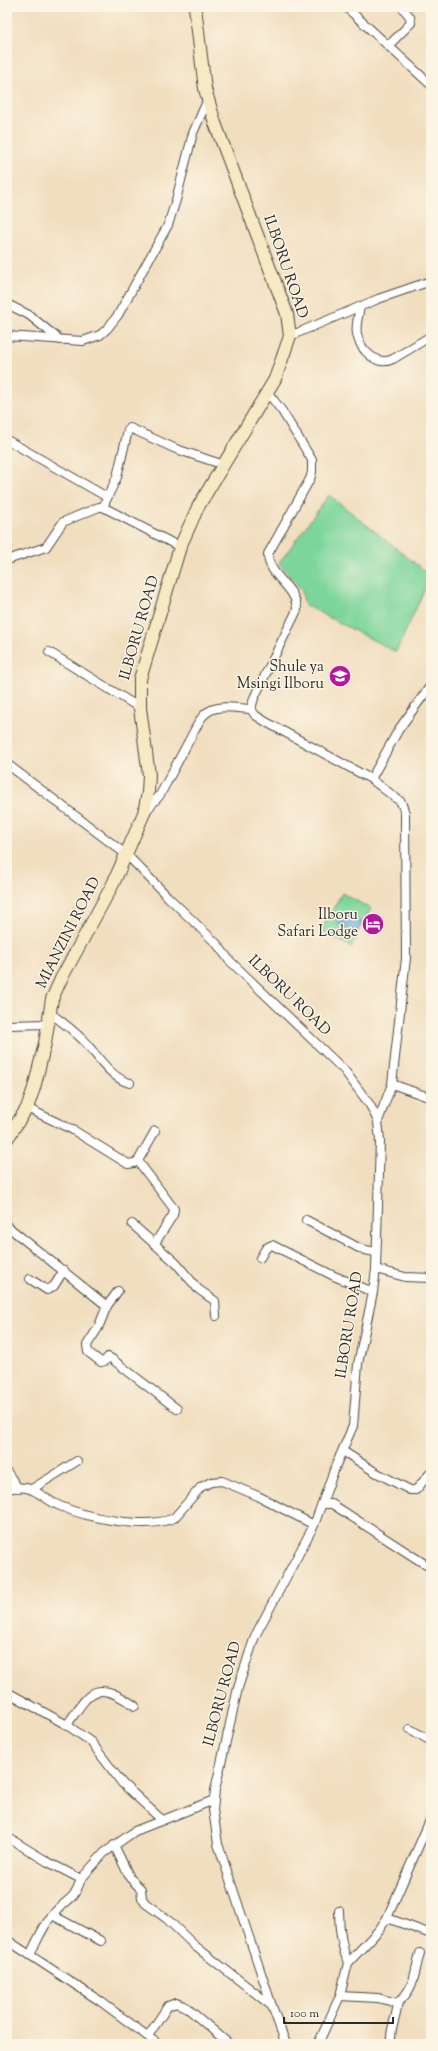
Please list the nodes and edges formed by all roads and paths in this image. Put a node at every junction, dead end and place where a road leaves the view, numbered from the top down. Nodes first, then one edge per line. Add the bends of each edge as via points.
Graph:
1 (195, 7) edge
2 (346, 7) edge
3 (402, 7) edge
4 (388, 46) junction
5 (431, 85) edge
6 (208, 98) junction
7 (431, 281) edge
8 (7, 304) edge
9 (360, 306) junction
10 (7, 336) edge
11 (290, 336) junction
12 (431, 336) edge
13 (60, 340) junction
14 (268, 393) junction
15 (7, 440) edge
16 (224, 465) junction
17 (107, 497) junction
18 (103, 507) junction
19 (180, 547) junction
20 (7, 560) edge
21 (49, 652) dead end
22 (431, 685) edge
23 (140, 708) junction
24 (251, 709) junction
25 (7, 764) edge
26 (371, 778) junction
27 (144, 813) junction
28 (127, 855) junction
29 (49, 1018) junction
30 (7, 1025) edge
31 (130, 1083) dead end
32 (392, 1084) junction
33 (431, 1098) edge
34 (27, 1108) junction
35 (378, 1121) junction
36 (155, 1131) dead end
37 (7, 1139) edge
38 (138, 1161) junction
39 (306, 1220) dead end
40 (132, 1224) dead end
41 (7, 1226) edge
42 (155, 1244) junction
43 (375, 1252) junction
44 (260, 1258) dead end
45 (376, 1269) junction
46 (64, 1270) junction
47 (431, 1278) edge
48 (30, 1279) dead end
49 (118, 1291) dead end
50 (373, 1292) junction
51 (107, 1306) junction
52 (216, 1316) dead end
53 (177, 1409) dead end
54 (343, 1451) junction
55 (77, 1461) dead end
56 (7, 1472) edge
57 (431, 1472) edge
58 (18, 1488) junction
59 (7, 1489) edge
60 (32, 1489) junction
61 (322, 1504) junction
62 (314, 1525) junction
63 (431, 1568) edge
64 (7, 1692) edge
65 (135, 1706) dead end
66 (67, 1725) junction
67 (410, 1729) dead end
68 (431, 1741) edge
69 (214, 1800) junction
70 (431, 1818) edge
71 (162, 1820) junction
72 (7, 1837) edge
73 (114, 1845) junction
74 (81, 1879) junction
75 (339, 1911) dead end
76 (52, 1915) junction
77 (387, 1918) junction
78 (431, 1934) edge
79 (7, 1940) edge
80 (101, 1941) dead end
81 (420, 1953) dead end
82 (30, 1955) junction
83 (348, 1963) junction
84 (340, 1996) junction
85 (396, 2003) junction
86 (272, 2006) junction
87 (148, 2036) junction
88 (228, 2043) dead end
89 (158, 2044) edge
90 (286, 2044) edge
91 (318, 2044) edge
92 (391, 2044) edge

1 - 6 street, ILBORU ROAD
2 - 4 street
3 - 4 street via 410,17 411,23
4 - 5 street
6 - 11 street, ILBORU ROAD via 287,314
6 - 13 street via 190,142 172,214 118,315 107,329 91,339
7 - 9 street
8 - 13 street via 29,316
9 - 11 street
9 - 12 street via 357,334 368,355 380,362 393,359
10 - 13 street
11 - 14 street, ILBORU ROAD via 276,379
14 - 16 street, ILBORU ROAD
14 - 24 street via 282,411 313,465 310,479 268,554 268,562 295,596 297,610
15 - 17 street
16 - 17 street via 176,449 130,428 117,477
16 - 19 street, ILBORU ROAD via 198,507
17 - 18 street
18 - 19 street
18 - 20 street via 63,522 46,548
19 - 23 street, ILBORU ROAD via 140,679
21 - 23 street
22 - 26 street via 399,729
23 - 27 street, ILBORU ROAD via 149,775
24 - 26 street via 266,722
24 - 27 street via 218,708 207,711 160,795
25 - 28 street
26 - 32 street via 401,802 405,813 406,958
27 - 28 street, ILBORU ROAD
28 - 29 street, MIANZINI ROAD via 60,979 52,999
28 - 35 street, ILBORU ROAD via 217,944 229,960 344,1070 362,1091
29 - 30 street
29 - 31 street via 84,1040 120,1079
29 - 34 street, MIANZINI ROAD via 40,1066
32 - 33 street
32 - 35 street
34 - 37 street, MIANZINI ROAD
34 - 38 street via 73,1130 128,1164
35 - 43 street, ILBORU ROAD via 380,1140
36 - 38 street
38 - 42 street via 174,1209
39 - 43 street via 360,1249
40 - 42 street
41 - 46 street
42 - 52 street via 176,1263 198,1289 215,1301
43 - 45 street, ILBORU ROAD
44 - 50 street via 266,1248 272,1245
45 - 47 street via 405,1277
45 - 50 street, ILBORU ROAD
46 - 48 street via 54,1286 47,1290
46 - 51 street
49 - 51 street
50 - 54 street, ILBORU ROAD via 358,1364 353,1426
51 - 53 street via 98,1328 87,1345 88,1352 101,1362 108,1357 112,1359
54 - 57 street via 375,1472 410,1490 416,1490
54 - 61 street, ILBORU ROAD
55 - 60 street
56 - 58 street
58 - 59 street
58 - 60 street
60 - 62 street via 59,1506 84,1514 148,1522 174,1518 201,1487 211,1482 222,1481 258,1496
61 - 62 street, ILBORU ROAD
61 - 63 street via 332,1504
62 - 69 street, ILBORU ROAD via 253,1642 238,1688
64 - 66 street
65 - 66 street via 113,1693 95,1692 86,1697
66 - 71 street via 90,1742 122,1783
67 - 68 street
69 - 71 street
69 - 86 street, ILBORU ROAD via 218,1844
70 - 77 street
71 - 73 street via 135,1831
72 - 74 street
73 - 74 street
73 - 86 street via 130,1878 141,1889 145,1903
74 - 76 street via 71,1900
75 - 83 street via 339,1933
76 - 80 street
76 - 82 street
77 - 78 street
77 - 83 street
79 - 82 street
81 - 85 street via 411,1988
82 - 87 street
83 - 84 street
84 - 85 street via 378,1998
84 - 91 street
85 - 92 street via 397,2010 389,2034
86 - 90 street, ILBORU ROAD
87 - 88 street via 168,2006 176,2003 186,2007
87 - 89 street

